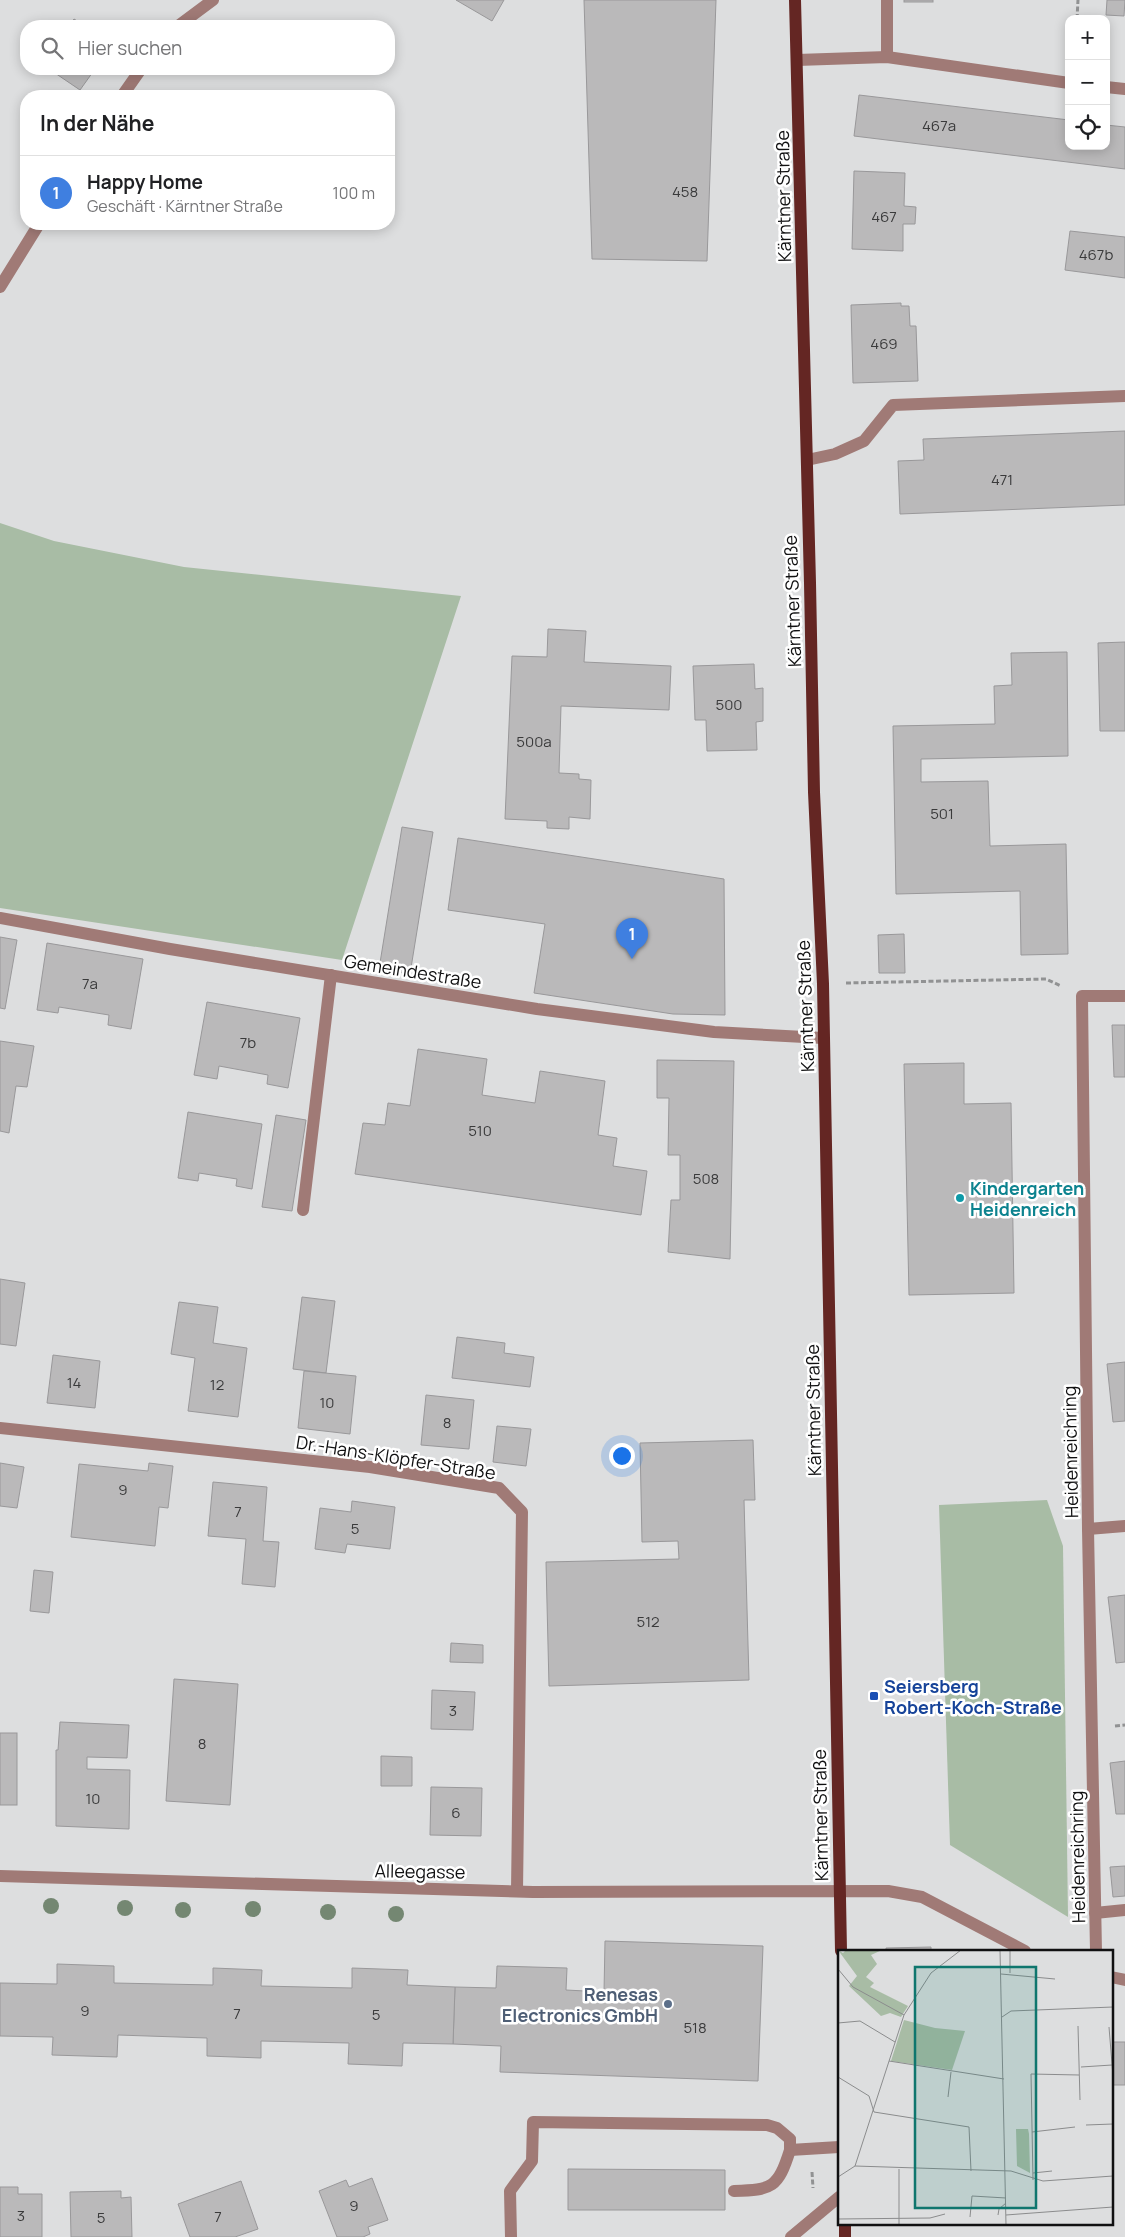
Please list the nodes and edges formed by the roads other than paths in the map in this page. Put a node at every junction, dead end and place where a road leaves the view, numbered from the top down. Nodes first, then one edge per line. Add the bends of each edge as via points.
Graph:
1 (213, 0) edge
2 (795, 0) edge
3 (887, 0) edge
4 (186, 20) edge
5 (887, 57) junction
6 (797, 60) junction
7 (137, 75) edge
8 (1065, 82) edge
9 (1110, 88) edge
10 (126, 90) edge
11 (1125, 90) edge
12 (35, 230) edge
13 (0, 287) edge
14 (1125, 396) edge
15 (807, 460) junction
16 (0, 918) edge
17 (331, 975) junction
18 (1125, 996) edge
19 (823, 1038) junction
20 (303, 1210) dead end
21 (0, 1428) edge
22 (1125, 1526) edge
23 (1088, 1529) junction
24 (0, 1876) edge
25 (517, 1891) junction
26 (839, 1891) junction
27 (1125, 1910) edge
28 (1095, 1913) junction
29 (841, 1950) edge
30 (1023, 1950) edge
31 (1096, 1950) edge
32 (1112, 1977) edge
33 (1125, 1980) edge
34 (838, 2147) edge
35 (790, 2150) junction
36 (734, 2191) dead end
37 (838, 2198) edge
38 (845, 2224) edge
39 (511, 2237) edge
40 (791, 2237) edge
41 (845, 2237) edge

1 - 4 street
2 - 6 main road, Kärntner Straße
3 - 5 street
5 - 6 street
5 - 8 street
6 - 15 main road, Kärntner Straße
7 - 10 street
9 - 11 street
12 - 13 street
14 - 15 street via 893,405 864,441 835,454
15 - 19 main road, Kärntner Straße
16 - 17 street, Gemeindestraße
17 - 19 street, Gemeindestraße via 537,1009 714,1032
17 - 20 street
18 - 23 street, Heidenreichring via 1082,996
19 - 26 main road, Kärntner Straße
21 - 25 street, Dr.-Hans-Klöpfer-Straße via 370,1467 499,1488 522,1512
22 - 23 street
23 - 28 street, Heidenreichring
24 - 25 street, Alleegasse
25 - 26 street, Alleegasse
26 - 29 main road, Kärntner Straße
26 - 30 street, Alleegasse via 888,1891 922,1897
27 - 28 street
28 - 31 street, Heidenreichring
32 - 33 street
34 - 35 street
35 - 36 street via 779,2178 772,2186 762,2191
35 - 39 street via 790,2140 784,2133 767,2125 533,2122 532,2161 510,2191
37 - 40 street
38 - 41 main road

